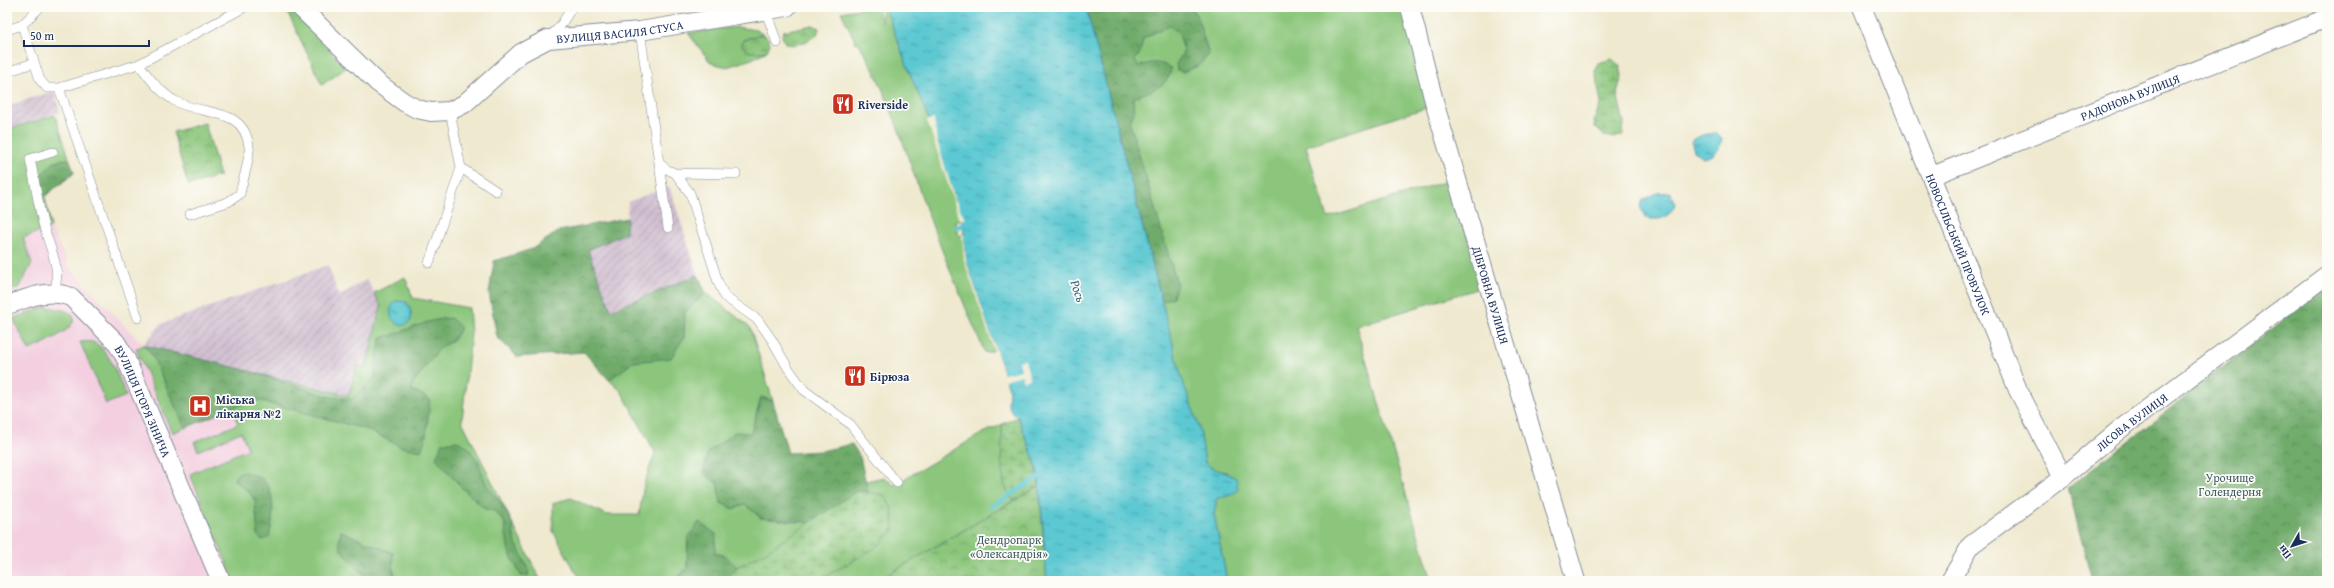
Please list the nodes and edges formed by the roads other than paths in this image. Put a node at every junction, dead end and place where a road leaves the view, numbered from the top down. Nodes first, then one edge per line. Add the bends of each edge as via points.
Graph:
1 (40, 7) edge
2 (245, 7) edge
3 (300, 7) edge
4 (572, 7) edge
5 (787, 7) edge
6 (1410, 7) edge
7 (1862, 7) edge
8 (764, 12) junction
9 (2327, 18) edge
10 (22, 25) junction
11 (7, 30) edge
12 (640, 31) junction
13 (548, 39) junction
14 (777, 43) dead end
15 (33, 63) junction
16 (139, 64) junction
17 (7, 72) edge
18 (59, 88) junction
19 (450, 111) junction
20 (53, 152) dead end
21 (659, 163) junction
22 (461, 168) junction
23 (675, 173) junction
24 (736, 174) dead end
25 (1932, 176) junction
26 (496, 191) dead end
27 (190, 214) dead end
28 (668, 228) dead end
29 (429, 263) dead end
30 (2327, 275) edge
31 (54, 293) junction
32 (7, 305) edge
33 (138, 318) dead end
34 (2063, 477) junction
35 (898, 483) dead end
36 (221, 581) edge
37 (1576, 581) edge
38 (1950, 581) edge

1 - 10 lane
2 - 16 lane
3 - 19 street, ВУЛИЦЯ ВАСИЛЯ СТУСА via 354,62 404,102 417,109 431,112
4 - 13 lane
5 - 8 street, ВУЛИЦЯ ВАСИЛЯ СТУСА
6 - 37 street, ДІБРОВНА ВУЛИЦЯ via 1435,105
7 - 25 street, НОВОСІЛЬСЬКИЙ ПРОВУЛОК
8 - 12 street, ВУЛИЦЯ ВАСИЛЯ СТУСА
8 - 14 lane via 770,20
9 - 25 street, РАДОНОВА ВУЛИЦЯ
10 - 11 lane
10 - 15 lane
12 - 13 street, ВУЛИЦЯ ВАСИЛЯ СТУСА
12 - 21 lane
13 - 19 street, ВУЛИЦЯ ВАСИЛЯ СТУСА via 521,53 464,104
15 - 17 lane
15 - 18 lane via 40,80 47,88
16 - 18 lane
16 - 27 lane via 174,100 190,108 234,118 242,127 250,147 240,194 228,202
18 - 33 lane
19 - 22 lane
20 - 31 lane via 30,159 44,227 56,264 58,281
21 - 23 lane
21 - 28 lane
22 - 26 lane
22 - 29 lane
23 - 24 lane
23 - 35 lane via 690,194 725,297 758,320 804,390 850,424
25 - 34 street, НОВОСІЛЬСЬКИЙ ПРОВУЛОК via 2018,390
30 - 34 street, ЛІСОВА ВУЛИЦЯ via 2119,430
31 - 32 street, ВУЛИЦЯ ІГОРЯ ЗІНИЧА via 39,294
31 - 36 street, ВУЛИЦЯ ІГОРЯ ЗІНИЧА via 71,297 116,342 126,359
34 - 38 street, ЛІСОВА ВУЛИЦЯ via 1971,545

